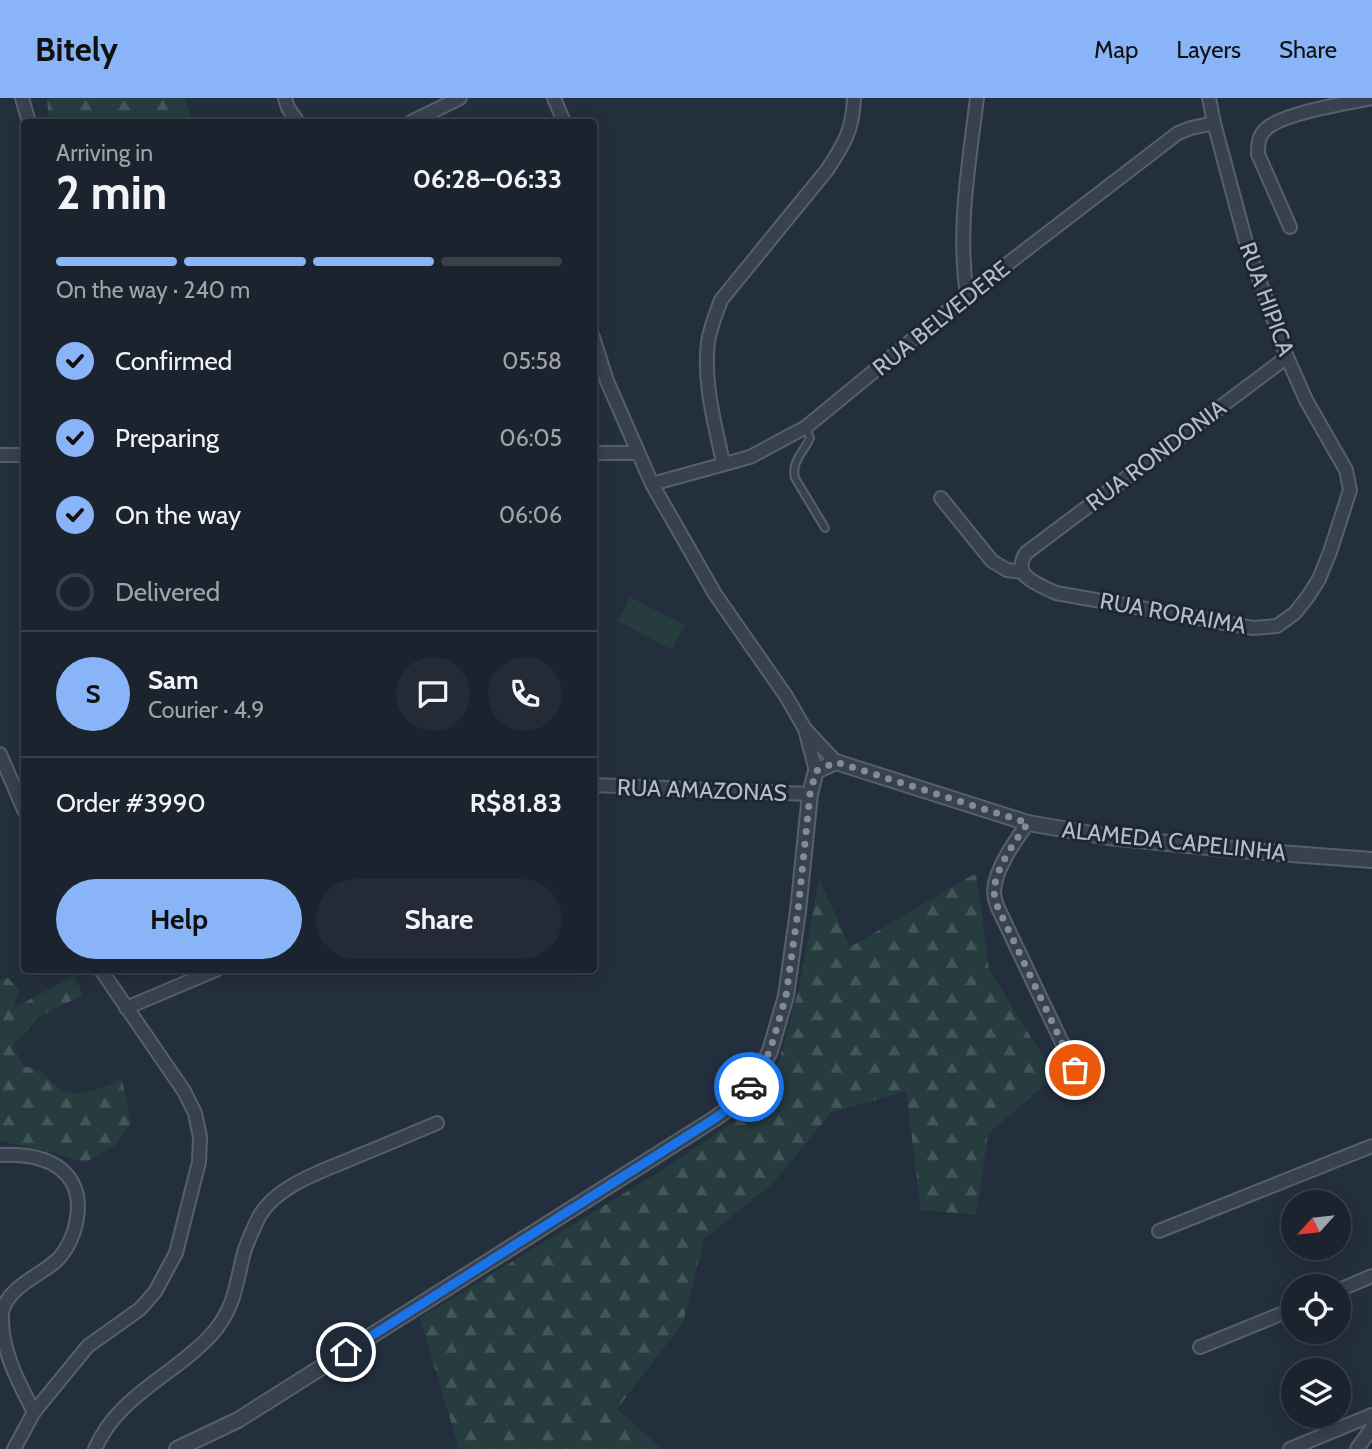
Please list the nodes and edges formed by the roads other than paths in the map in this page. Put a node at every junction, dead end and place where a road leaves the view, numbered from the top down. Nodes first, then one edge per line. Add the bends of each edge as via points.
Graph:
1 (22, 98) edge
2 (285, 98) edge
3 (460, 98) edge
4 (554, 98) edge
5 (854, 98) edge
6 (977, 98) edge
7 (1209, 98) edge
8 (1372, 98) edge
9 (28, 119) edge
10 (296, 119) edge
11 (417, 119) edge
12 (563, 119) edge
13 (1214, 124) junction
14 (1290, 227) dead end
15 (967, 295) junction
16 (597, 350) edge
17 (1287, 357) junction
18 (806, 427) junction
19 (597, 453) edge
20 (637, 453) junction
21 (0, 455) edge
22 (21, 455) edge
23 (723, 463) junction
24 (652, 484) junction
25 (1350, 490) joint
26 (941, 498) dead end
27 (825, 528) dead end
28 (1022, 572) junction
29 (805, 729) junction
30 (0, 754) edge
31 (836, 762) junction
32 (816, 771) junction
33 (597, 785) edge
34 (810, 794) junction
35 (21, 803) edge
36 (1028, 823) junction
37 (1372, 860) edge
38 (103, 973) edge
39 (209, 973) edge
40 (126, 1008) junction
41 (1075, 1070) dead end
42 (437, 1123) dead end
43 (1372, 1146) edge
44 (0, 1155) edge
45 (1159, 1231) dead end
46 (1372, 1276) edge
47 (1351, 1285) edge
48 (1281, 1314) edge
49 (1200, 1347) dead end
50 (34, 1412) junction
51 (1372, 1415) edge
52 (1372, 1428) edge
53 (14, 1449) edge
54 (95, 1449) edge
55 (177, 1449) edge
56 (1290, 1449) edge
57 (1357, 1449) edge

1 - 9 street
2 - 10 street
3 - 11 street
4 - 12 street
5 - 23 street via 853,119 839,152 721,300 707,369
6 - 15 street via 963,221
7 - 13 street, RUA HIPICA
8 - 14 street via 1276,122 1261,134 1258,154
13 - 15 street, RUA BELVEDERE via 1178,133
13 - 17 street, RUA HIPICA via 1247,246
15 - 18 street, RUA BELVEDERE
16 - 20 street
17 - 25 street, RUA HIPICA via 1346,471
17 - 28 street, RUA RONDONIA via 1026,553 1020,561
18 - 23 street, RUA BELVEDERE via 750,457
18 - 27 lane via 810,438 793,470
19 - 20 street
20 - 24 street
21 - 22 street
23 - 24 street, RUA BELVEDERE
24 - 29 street via 715,594
25 - 28 street, RUA RORAIMA via 1319,579 1295,613 1277,626 1253,628 1056,593
26 - 28 street, RUA RORAIMA via 992,561
29 - 31 street
29 - 32 street
30 - 35 street
31 - 32 street
31 - 36 street, ALAMEDA CAPELINHA
32 - 34 street
33 - 34 street, RUA AMAZONAS
34 - 55 street via 786,996 770,1051 746,1091 714,1119 259,1407
36 - 37 street, ALAMEDA CAPELINHA via 1122,838
36 - 41 street via 1013,844 994,892
38 - 40 street
39 - 40 street
40 - 50 street via 195,1113 199,1162 176,1253 155,1292 140,1309 88,1346
42 - 54 street via 299,1182 274,1199 251,1234 227,1314 196,1349 125,1405
43 - 45 street
44 - 50 street via 17,1154 52,1163 74,1184 78,1200 76,1226 65,1251 10,1296 3,1309 1,1341
46 - 47 street
48 - 49 street
50 - 53 street
51 - 56 street
52 - 57 street

